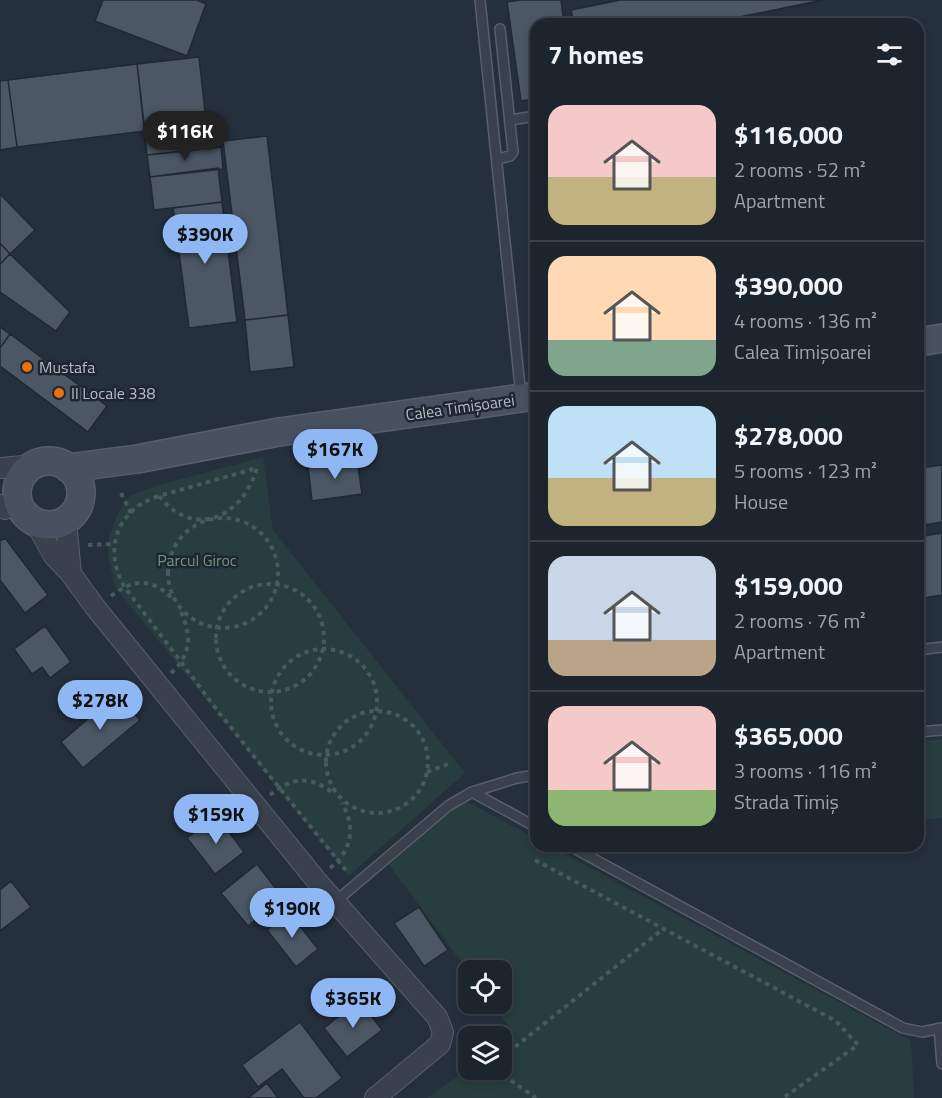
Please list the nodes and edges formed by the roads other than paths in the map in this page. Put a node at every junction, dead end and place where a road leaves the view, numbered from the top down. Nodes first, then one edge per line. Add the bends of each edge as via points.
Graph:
1 (480, 0) edge
2 (500, 29) dead end
3 (530, 117) edge
4 (510, 120) junction
5 (497, 159) junction
6 (942, 338) edge
7 (924, 341) edge
8 (529, 397) edge
9 (137, 459) junction
10 (68, 468) junction
11 (15, 470) edge
12 (81, 495) junction
13 (13, 512) edge
14 (66, 521) junction
15 (71, 574) junction
16 (942, 647) edge
17 (924, 649) edge
18 (942, 730) edge
19 (924, 732) edge
20 (530, 776) edge
21 (472, 792) junction
22 (530, 824) edge
23 (581, 852) edge
24 (335, 902) junction
25 (941, 1028) edge
26 (942, 1064) edge
27 (375, 1098) edge

1 - 5 lane
2 - 4 lane
3 - 4 lane
4 - 5 lane via 513,153
5 - 8 lane
6 - 7 main road
8 - 9 main road, Calea Timișoarei via 279,432
9 - 10 main road, Calea Timișoarei
9 - 12 main road, Calea Timișoarei
10 - 11 main road via 51,461
10 - 12 main road via 75,475
11 - 13 main road via 19,481 18,502
12 - 14 main road via 79,505
13 - 14 main road via 45,525
13 - 15 street
14 - 15 street
15 - 24 street
16 - 17 lane
18 - 19 lane
20 - 21 lane
21 - 22 lane
21 - 24 lane via 448,806
23 - 25 lane via 903,1028 922,1032
24 - 27 street via 436,1017 443,1032 440,1044
25 - 26 lane

